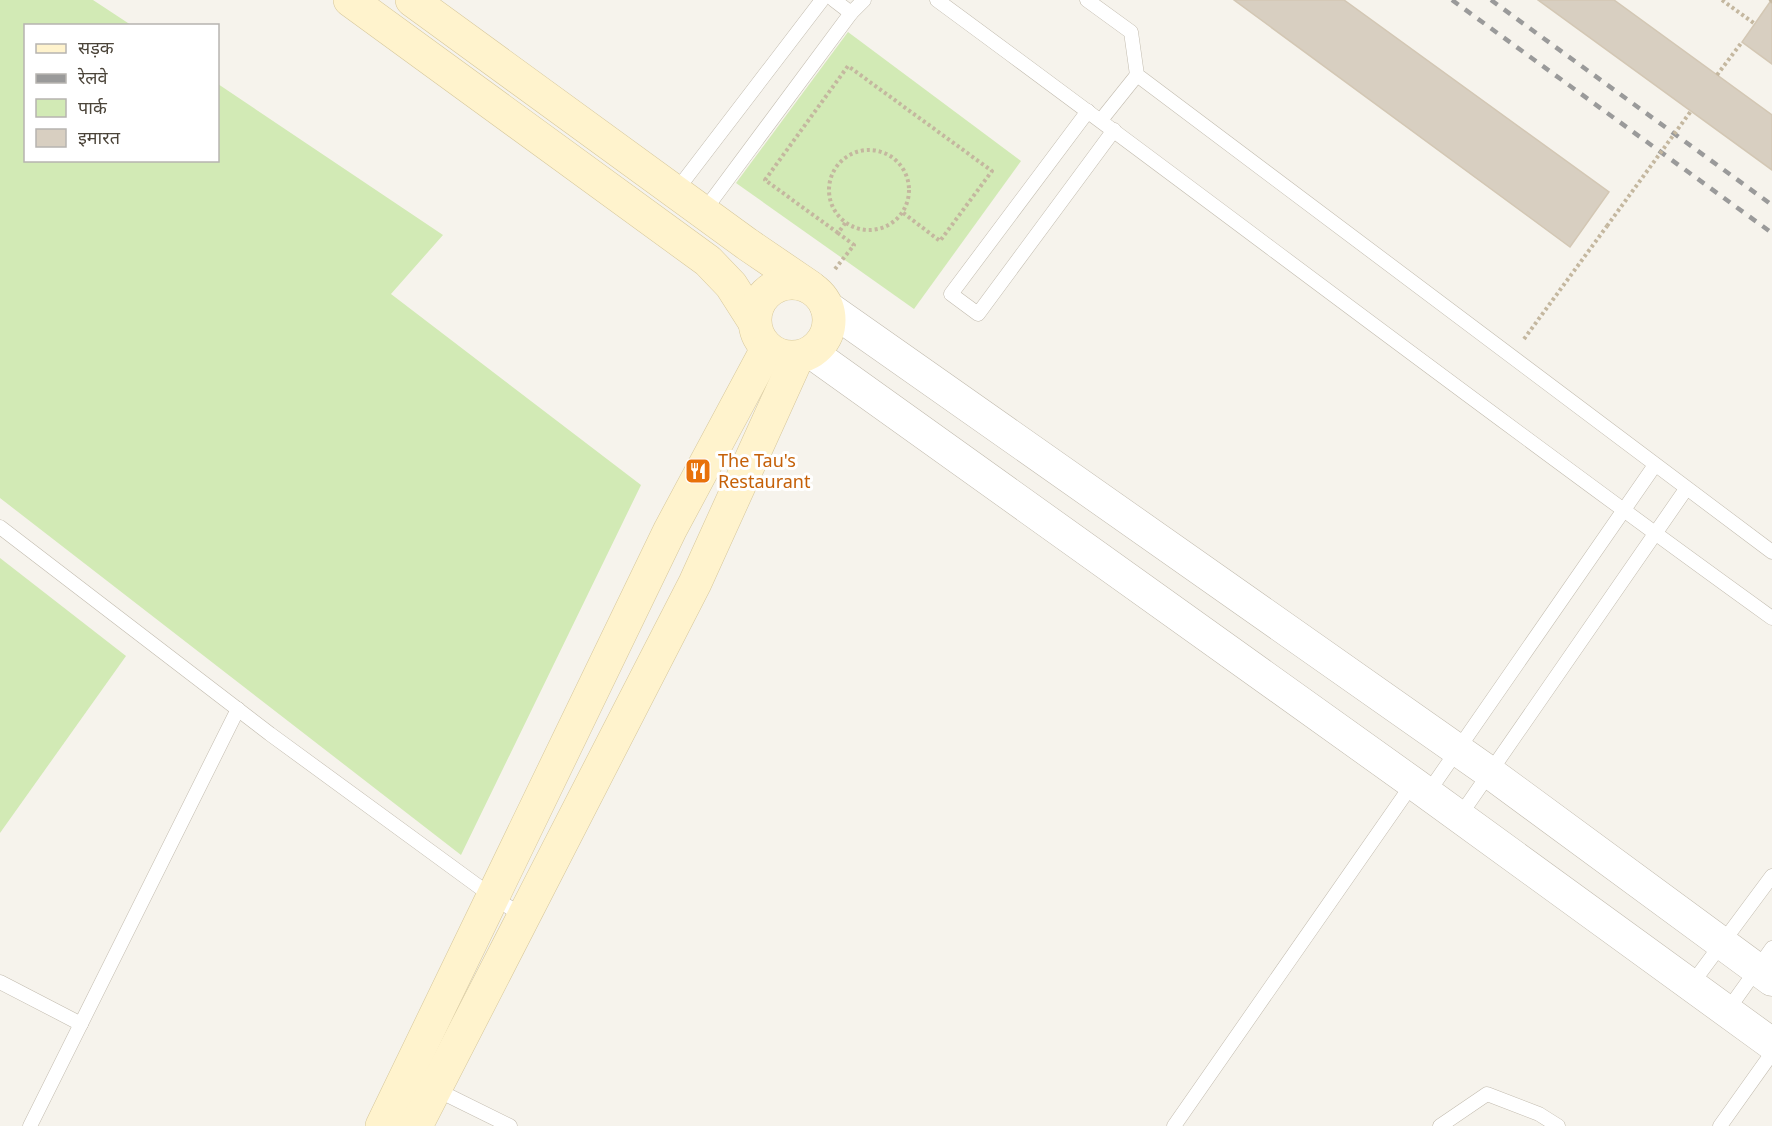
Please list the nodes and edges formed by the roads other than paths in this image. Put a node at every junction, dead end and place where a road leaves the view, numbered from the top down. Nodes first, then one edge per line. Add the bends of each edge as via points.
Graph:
1 (350, 0) edge
2 (822, 0) edge
3 (834, 0) edge
4 (864, 0) edge
5 (937, 0) edge
6 (1087, 0) edge
7 (428, 5) edge
8 (851, 13) junction
9 (1137, 75) junction
10 (1088, 111) junction
11 (1101, 120) junction
12 (1114, 130) junction
13 (676, 191) junction
14 (704, 211) junction
15 (818, 295) junction
16 (782, 345) junction
17 (1655, 465) junction
18 (1686, 489) junction
19 (1624, 511) junction
20 (0, 527) edge
21 (1655, 534) junction
22 (1772, 552) edge
23 (1772, 618) edge
24 (238, 709) junction
25 (1458, 751) junction
26 (1489, 772) junction
27 (1420, 789) junction
28 (1458, 818) junction
29 (1772, 876) edge
30 (493, 897) junction
31 (524, 916) junction
32 (1722, 944) junction
33 (1767, 966) edge
34 (0, 982) edge
35 (1691, 985) junction
36 (1727, 1011) junction
37 (81, 1024) junction
38 (1772, 1044) edge
39 (1772, 1053) edge
40 (435, 1089) junction
41 (30, 1126) edge
42 (382, 1126) edge
43 (416, 1126) edge
44 (510, 1126) edge
45 (1174, 1126) edge
46 (1440, 1126) edge
47 (1558, 1126) edge
48 (1720, 1126) edge

1 - 16 main road via 708,261
2 - 13 lane
3 - 8 lane
4 - 8 lane
5 - 10 lane
6 - 9 lane via 1131,32
7 - 13 main road
8 - 14 lane
9 - 11 lane
9 - 17 lane
10 - 11 lane
10 - 12 lane via 951,294 978,314
11 - 12 lane
12 - 19 lane
13 - 14 main road
14 - 15 main road
15 - 16 main road via 829,312 829,328 823,342
15 - 16 main road via 795,283 766,293 757,306
15 - 25 street
16 - 27 street
16 - 30 main road via 670,530
16 - 31 main road via 694,583
17 - 18 lane
17 - 19 lane
18 - 21 lane
18 - 22 lane
19 - 21 lane
19 - 25 lane
20 - 24 lane
21 - 23 lane
21 - 26 lane
24 - 30 lane
24 - 37 lane
25 - 26 street
25 - 27 lane
26 - 28 lane
26 - 32 street
27 - 28 street
27 - 45 lane
28 - 35 street
29 - 32 lane
30 - 31 lane
30 - 42 main road
31 - 40 main road
32 - 33 street
32 - 35 lane
33 - 36 lane
34 - 37 lane
35 - 36 street
36 - 38 street
37 - 41 lane
39 - 48 lane
40 - 43 main road
40 - 44 lane
46 - 47 lane via 1486,1094 1539,1114

